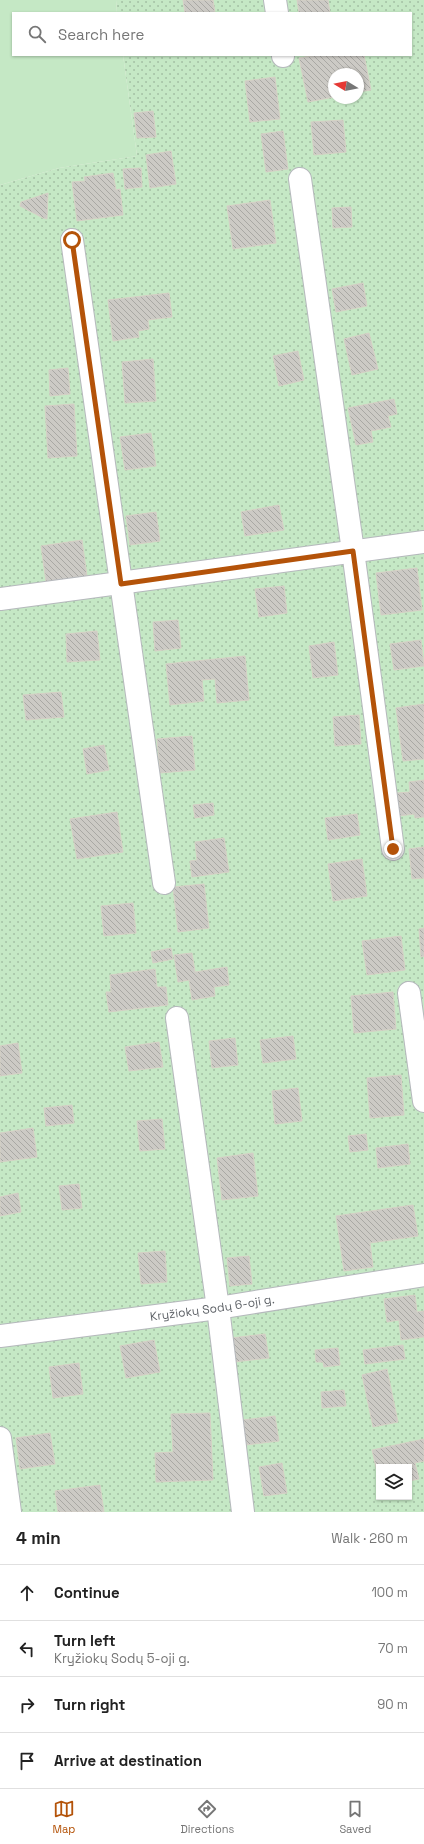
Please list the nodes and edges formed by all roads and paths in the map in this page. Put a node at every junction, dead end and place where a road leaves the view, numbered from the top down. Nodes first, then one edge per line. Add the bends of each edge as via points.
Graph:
1 (275, 0) edge
2 (277, 12) edge
3 (300, 179) dead end
4 (72, 240) dead end
5 (424, 542) edge
6 (353, 551) junction
7 (121, 584) junction
8 (0, 599) edge
9 (393, 849) dead end
10 (164, 883) dead end
11 (409, 993) dead end
12 (177, 1018) dead end
13 (424, 1101) edge
14 (424, 1275) edge
15 (218, 1308) junction
16 (0, 1336) edge
17 (0, 1438) edge
18 (10, 1512) edge
19 (243, 1512) edge

1 - 2 street
3 - 6 street
4 - 7 street
5 - 6 street
6 - 7 street
6 - 9 street
7 - 8 street
7 - 10 street
11 - 13 street
12 - 15 street
14 - 15 street, Kryžiokų Sodų 6-oji g.
15 - 16 street, Kryžiokų Sodų 6-oji g.
15 - 19 street
17 - 18 street

